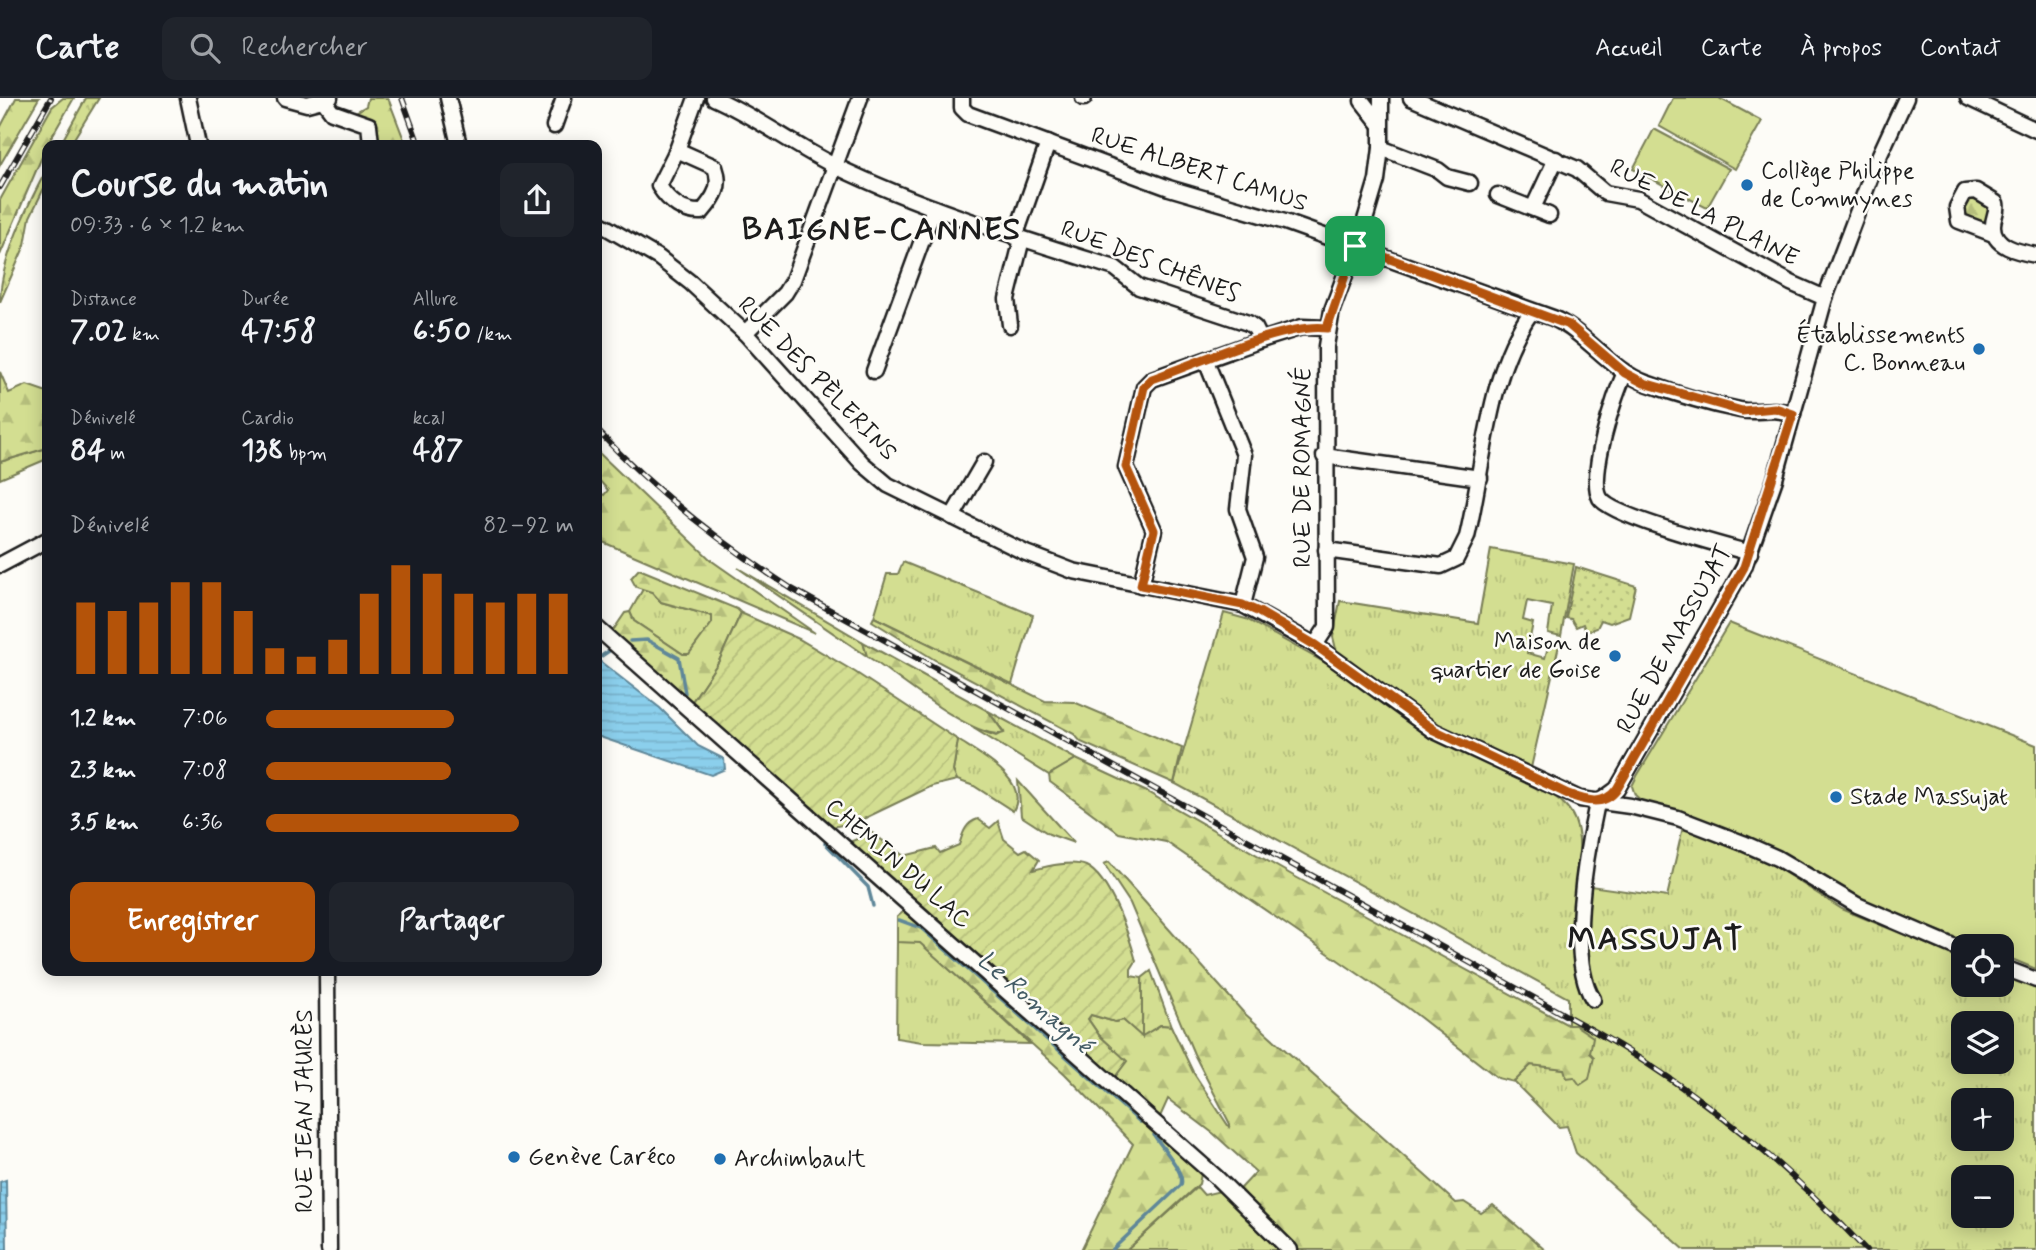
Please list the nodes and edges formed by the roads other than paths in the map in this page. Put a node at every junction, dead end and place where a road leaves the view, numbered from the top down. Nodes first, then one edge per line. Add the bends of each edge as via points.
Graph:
1 (188, 98) edge
2 (285, 98) edge
3 (448, 98) edge
4 (565, 98) edge
5 (696, 98) edge
6 (714, 98) edge
7 (860, 98) edge
8 (962, 98) edge
9 (1379, 98) edge
10 (1411, 98) edge
11 (1906, 98) edge
12 (1968, 98) edge
13 (327, 99) edge
14 (1359, 99) edge
15 (1381, 125) junction
16 (554, 126) dead end
17 (2036, 130) edge
18 (197, 140) edge
19 (371, 140) edge
20 (458, 140) edge
21 (1048, 143) junction
22 (1381, 148) junction
23 (677, 150) junction
24 (1556, 159) junction
25 (834, 165) junction
26 (1470, 183) dead end
27 (1498, 194) dead end
28 (934, 208) junction
29 (1533, 208) junction
30 (1549, 215) dead end
31 (602, 225) edge
32 (602, 231) edge
33 (1993, 234) dead end
34 (622, 237) junction
35 (1018, 238) junction
36 (1355, 246) junction
37 (2036, 255) edge
38 (1825, 298) junction
39 (1532, 311) junction
40 (1010, 325) dead end
41 (1327, 328) junction
42 (745, 333) junction
43 (1261, 340) junction
44 (1206, 361) junction
45 (874, 371) dead end
46 (1625, 373) junction
47 (1793, 414) junction
48 (1324, 456) junction
49 (984, 462) dead end
50 (1480, 478) junction
51 (953, 517) junction
52 (42, 543) edge
53 (1326, 550) junction
54 (1750, 553) junction
55 (0, 565) edge
56 (1141, 585) junction
57 (1243, 605) junction
58 (602, 632) edge
59 (1315, 645) junction
60 (1599, 802) junction
61 (1951, 945) edge
62 (2014, 972) edge
63 (327, 976) edge
64 (2036, 980) edge
65 (1593, 999) dead end
66 (329, 1250) edge
67 (1290, 1250) edge

1 - 18 street
2 - 13 street via 301,103
3 - 20 street
4 - 16 street
5 - 23 street
6 - 25 street, RUE DES CHÊNES
7 - 25 street
8 - 21 street, RUE ALBERT CAMUS via 962,108 968,114
9 - 14 street
9 - 15 street, RUE DE ROMAGNÉ
10 - 24 street, RUE DE LA PLAINE
11 - 38 street, RUE DE MASSUJAT
12 - 17 street
13 - 19 street via 332,112 369,125
14 - 15 street
15 - 22 street, RUE DE ROMAGNÉ
21 - 35 street
21 - 36 street, RUE ALBERT CAMUS via 1169,188
22 - 26 street
22 - 36 street, RUE DE ROMAGNÉ via 1369,208
23 - 23 street via 659,186 666,197 690,212 702,212 715,197 719,178 715,167
24 - 29 street
24 - 38 street, RUE DE LA PLAINE via 1577,169 1605,193 1638,200
25 - 28 street, RUE DES CHÊNES
25 - 42 street via 793,280
27 - 29 street
28 - 35 street, RUE DES CHÊNES
28 - 45 street
29 - 30 street
31 - 34 street, RUE DES PÈLERINS
32 - 34 street, RUE DES PÈLERINS
33 - 37 street via 2007,247
34 - 42 street, RUE DES PÈLERINS via 670,266
35 - 40 street via 1007,299
35 - 43 street, RUE DES CHÊNES via 1115,268 1139,287 1248,323
36 - 39 street, RUE ALBERT CAMUS
36 - 41 street, RUE DE ROMAGNÉ
38 - 47 street, RUE DE MASSUJAT
39 - 46 street, RUE ALBERT CAMUS via 1569,325
39 - 50 street via 1504,358
41 - 43 street via 1301,327
41 - 48 street, RUE DE ROMAGNÉ
42 - 51 street, RUE DES PÈLERINS via 874,475
43 - 44 street
44 - 56 street via 1152,379 1140,396 1126,462 1154,530
44 - 57 street via 1244,455 1238,509 1255,557
46 - 47 street, RUE ALBERT CAMUS via 1644,383 1742,411 1775,408
46 - 54 street via 1611,410 1597,474 1602,501 1638,519
47 - 54 street, RUE DE MASSUJAT
48 - 50 street
48 - 53 street, RUE DE ROMAGNÉ
49 - 51 street
50 - 53 street via 1462,552 1450,564
51 - 56 street, RUE DES PÈLERINS via 1073,572
52 - 55 street
53 - 59 street, RUE DE ROMAGNÉ via 1327,626
54 - 60 street, RUE DE MASSUJAT via 1617,789
56 - 57 street, RUE DES PÈLERINS
57 - 59 street, RUE DES PÈLERINS
58 - 67 street, CHEMIN DU LAC via 1216,1177
59 - 60 street, RUE DES PÈLERINS via 1434,730 1568,794
60 - 61 street, RUE DES PÈLERINS via 1678,818 1743,843 1857,905
60 - 65 street via 1591,836 1581,949
62 - 64 street
63 - 66 street, RUE JEAN JAURÈS

